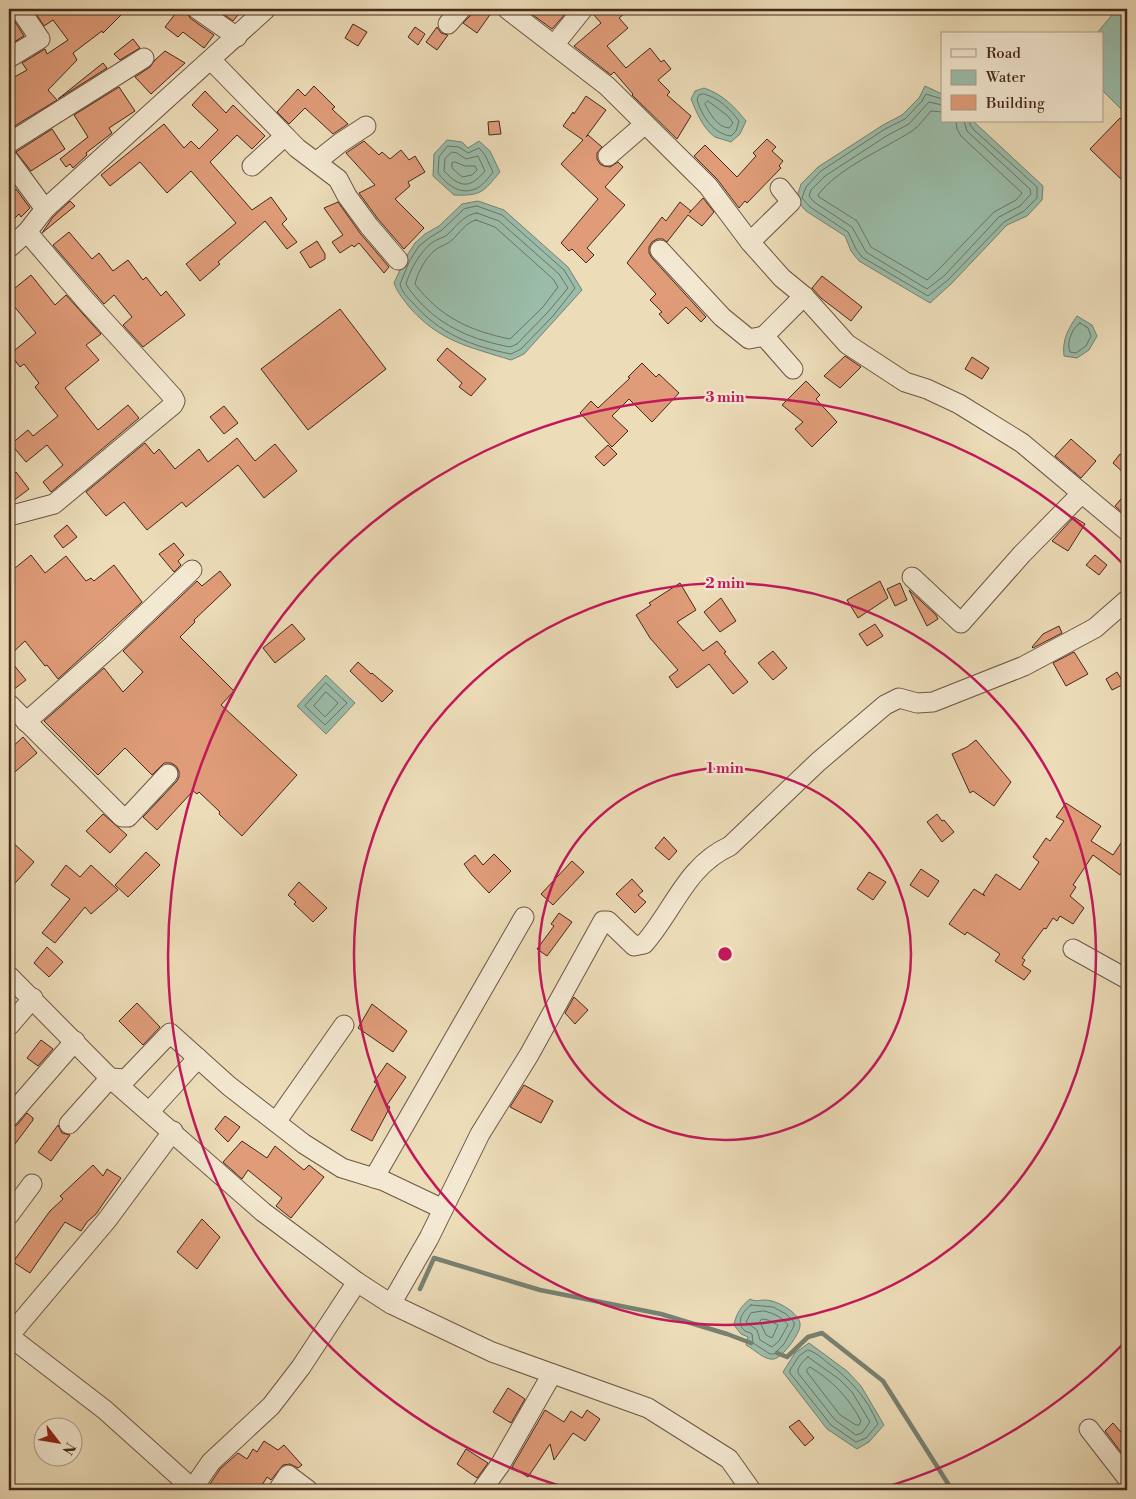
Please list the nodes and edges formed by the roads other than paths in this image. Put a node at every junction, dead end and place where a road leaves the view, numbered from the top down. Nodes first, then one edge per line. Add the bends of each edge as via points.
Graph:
1 (198, 9) edge
2 (266, 9) edge
3 (460, 9) edge
4 (506, 9) edge
5 (583, 9) edge
6 (18, 13) edge
7 (448, 24) dead end
8 (237, 37) junction
9 (554, 45) junction
10 (9, 58) edge
11 (144, 58) dead end
12 (211, 60) junction
13 (645, 124) junction
14 (366, 126) dead end
15 (285, 136) junction
16 (9, 143) edge
17 (608, 156) dead end
18 (9, 160) edge
19 (316, 162) junction
20 (252, 166) dead end
21 (780, 188) dead end
22 (45, 209) junction
23 (27, 232) junction
24 (750, 242) junction
25 (9, 248) edge
26 (660, 250) dead end
27 (398, 260) dead end
28 (804, 296) junction
29 (764, 336) junction
30 (793, 369) dead end
31 (1082, 493) junction
32 (9, 516) edge
33 (1127, 531) edge
34 (192, 570) dead end
35 (912, 577) dead end
36 (1127, 600) edge
37 (9, 704) edge
38 (26, 722) junction
39 (168, 774) dead end
40 (524, 917) dead end
41 (1073, 949) dead end
42 (9, 976) edge
43 (1127, 979) edge
44 (33, 998) junction
45 (344, 1024) dead end
46 (9, 1026) edge
47 (75, 1041) junction
48 (198, 1058) junction
49 (110, 1078) junction
50 (150, 1111) junction
51 (9, 1117) edge
52 (276, 1122) junction
53 (69, 1124) dead end
54 (173, 1131) junction
55 (374, 1178) junction
56 (32, 1184) dead end
57 (444, 1209) junction
58 (9, 1215) edge
59 (357, 1282) junction
60 (391, 1304) junction
61 (9, 1336) edge
62 (552, 1374) junction
63 (1089, 1429) dead end
64 (1127, 1478) edge
65 (193, 1489) edge
66 (278, 1490) edge
67 (308, 1490) edge
68 (482, 1490) edge
69 (751, 1490) edge

1 - 8 street
2 - 8 street
3 - 7 street
4 - 9 street
5 - 9 street
6 - 10 street via 40,38
8 - 12 street
9 - 13 street via 607,86
11 - 16 street
12 - 15 street
12 - 22 street
13 - 17 street
13 - 24 street via 708,186
14 - 19 street
15 - 19 street
15 - 20 street
18 - 22 street
19 - 27 street via 338,179 347,196
21 - 24 street via 791,202
22 - 23 street
23 - 25 street
23 - 32 street via 175,401 54,504
24 - 28 street via 782,278
26 - 29 street via 722,317 749,338
28 - 29 street
28 - 31 street via 847,344 905,382 959,404 1022,443
29 - 30 street
31 - 33 street
31 - 35 street via 961,623
34 - 38 street
36 - 57 street via 1095,628 1024,666 933,702 917,703 899,698 885,705 818,762 730,846 704,862 644,944 634,946 608,921 603,921 480,1134
37 - 38 street
38 - 39 street via 122,817 128,817
40 - 55 street
41 - 43 street
42 - 44 street
44 - 46 street
44 - 47 street
45 - 52 street
47 - 49 street
47 - 51 street
48 - 49 street via 170,1033 126,1080
48 - 50 street
48 - 52 street
49 - 50 street
49 - 53 street
50 - 54 street
52 - 55 street via 342,1168
54 - 59 street via 263,1212
54 - 61 street via 107,1220
55 - 57 street
56 - 58 street
57 - 60 street
59 - 60 street
59 - 65 street via 271,1406 212,1462
60 - 62 street via 492,1352
61 - 65 street via 106,1410
62 - 68 street
62 - 69 street via 648,1408 729,1459
63 - 64 street
66 - 67 street via 288,1475

